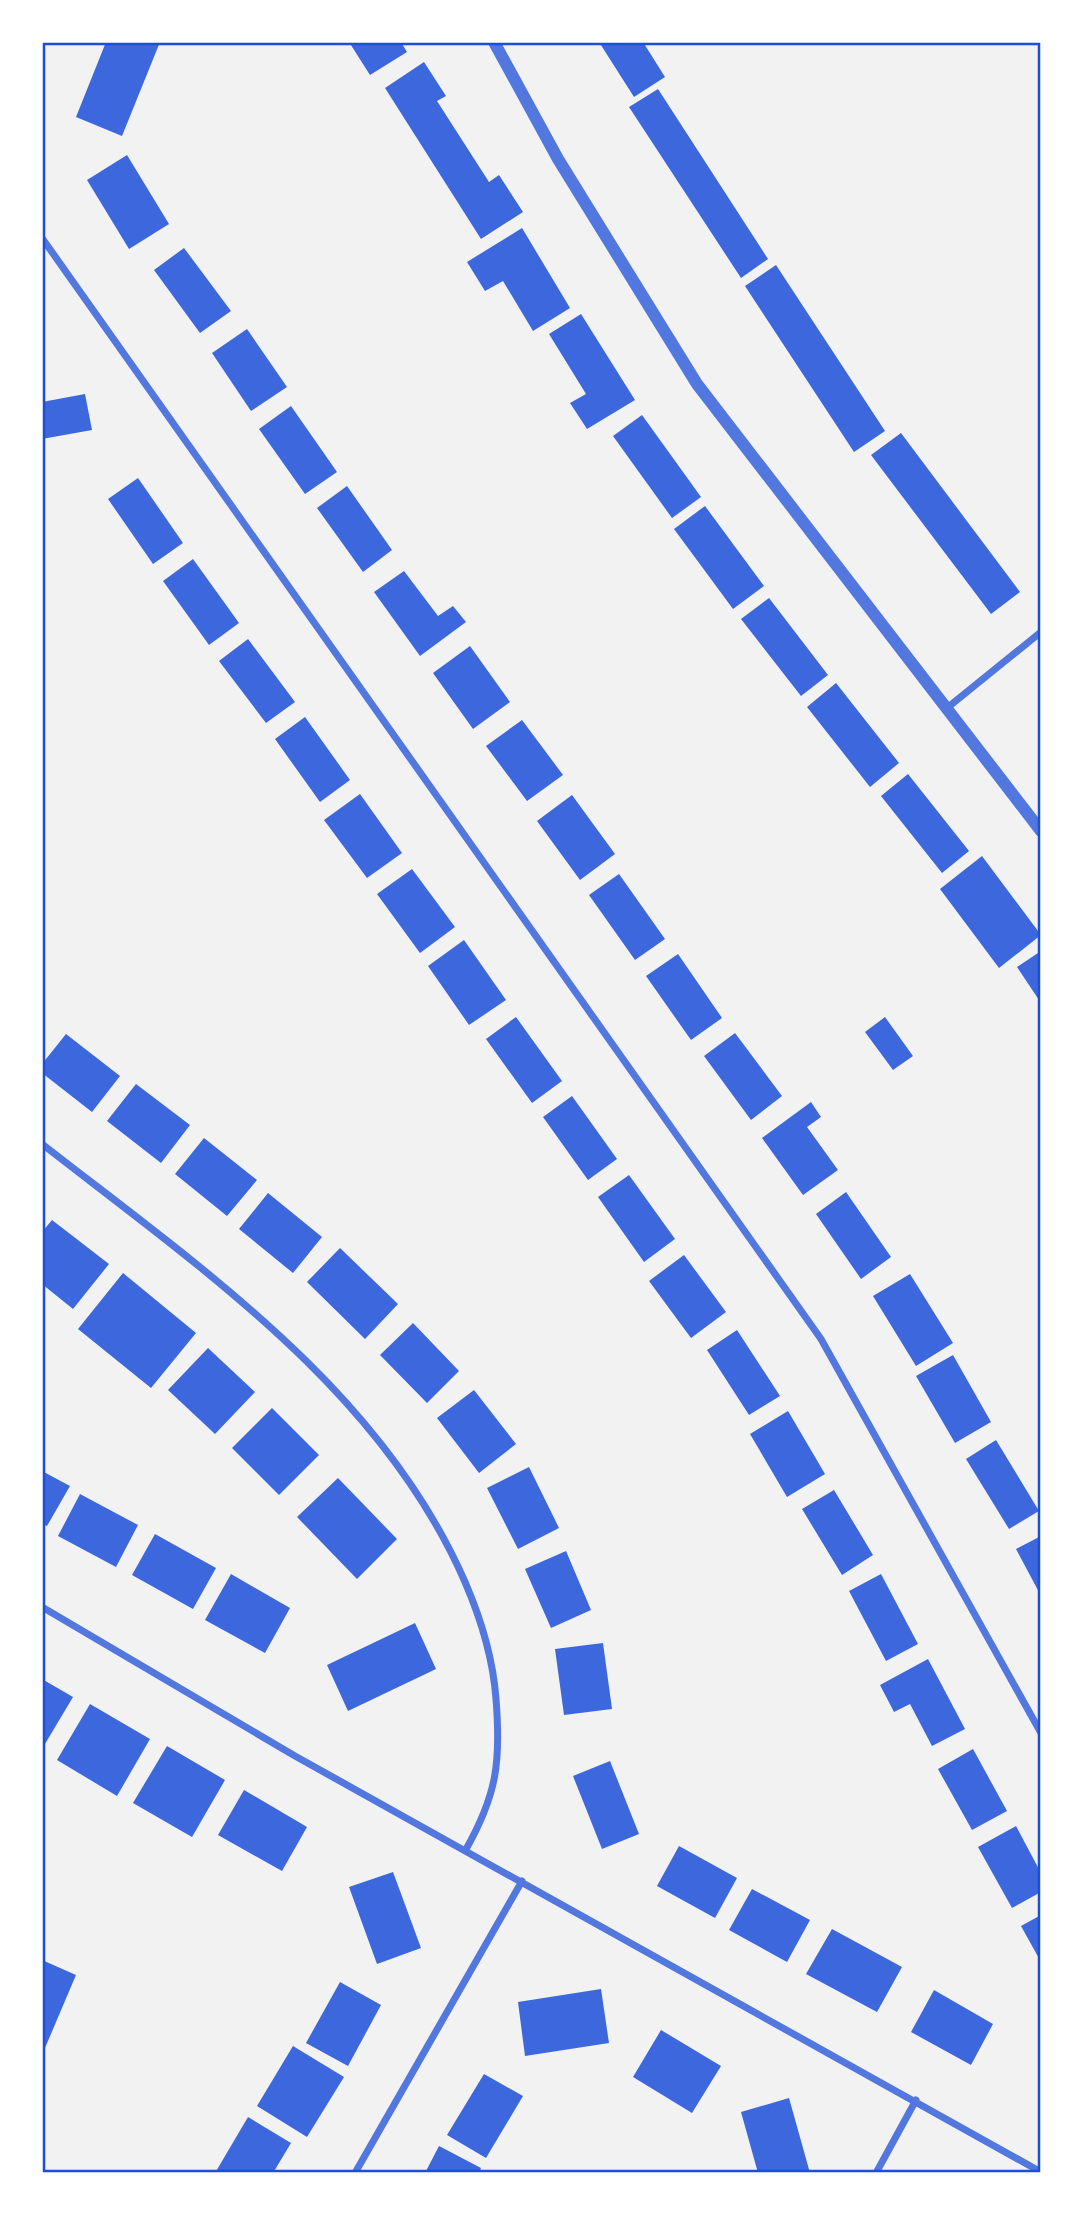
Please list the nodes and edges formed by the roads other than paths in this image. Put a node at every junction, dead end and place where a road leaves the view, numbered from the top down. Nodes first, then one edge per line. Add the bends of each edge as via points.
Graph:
1 (494, 42) edge
2 (42, 238) edge
3 (1041, 632) edge
4 (947, 708) junction
5 (1041, 831) edge
6 (42, 1144) edge
7 (42, 1607) edge
8 (1041, 1733) edge
9 (465, 1851) junction
10 (522, 1881) junction
11 (916, 2100) junction
12 (1041, 2172) edge
13 (355, 2173) edge
14 (876, 2173) edge

1 - 4 street via 558,159 697,384
2 - 8 street via 821,1339
3 - 4 street
4 - 5 street
6 - 9 street via 152,1228 313,1370 385,1446 429,1510 477,1612 495,1679 497,1768 490,1803
7 - 9 street
9 - 10 street
10 - 11 street
10 - 13 street
11 - 12 street
11 - 14 street

